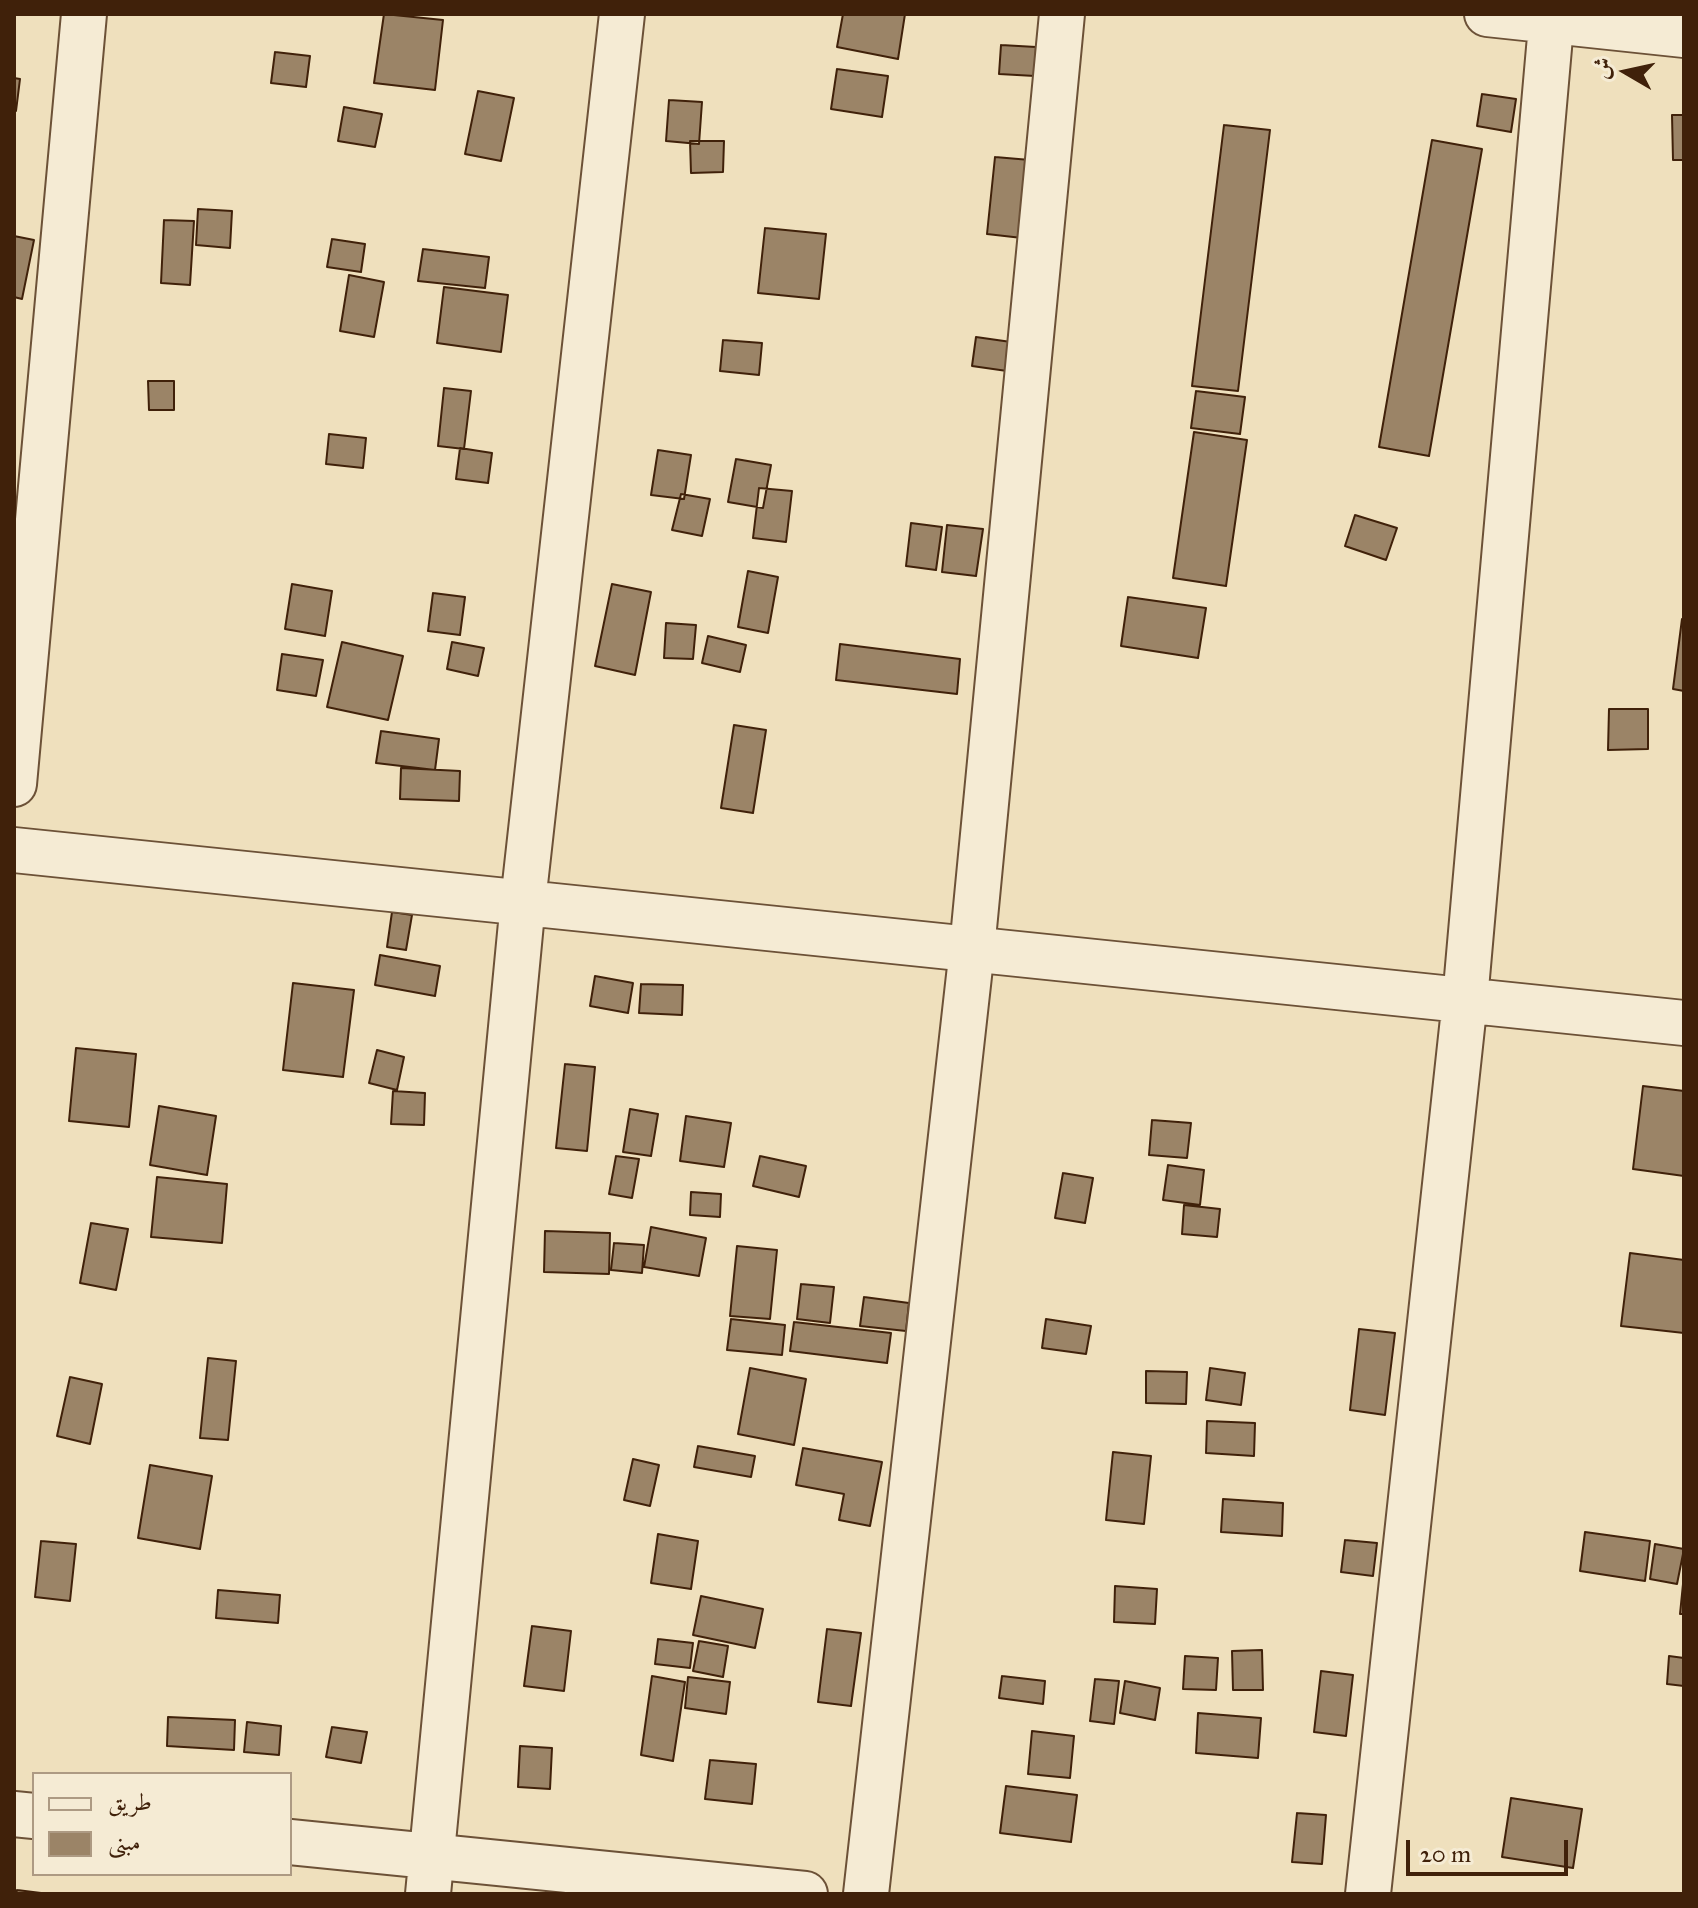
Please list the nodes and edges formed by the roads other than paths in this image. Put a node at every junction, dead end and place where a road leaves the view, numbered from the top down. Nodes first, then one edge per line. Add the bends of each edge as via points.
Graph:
1 (84, 14) edge
2 (622, 14) edge
3 (1062, 14) edge
4 (1487, 14) edge
5 (1552, 17) edge
6 (1684, 35) edge
7 (14, 784) edge
8 (14, 850) edge
9 (523, 902) junction
10 (972, 949) junction
11 (1465, 1000) junction
12 (1684, 1023) edge
13 (292, 1842) edge
14 (430, 1875) edge
15 (805, 1894) edge
16 (866, 1894) edge
17 (1368, 1894) edge

1 - 7 street
2 - 9 street
3 - 10 street
4 - 5 street
5 - 6 street
5 - 11 street
8 - 9 street
9 - 10 street
9 - 14 street
10 - 11 street
10 - 16 street
11 - 12 street
11 - 17 street
13 - 14 street
14 - 15 street

